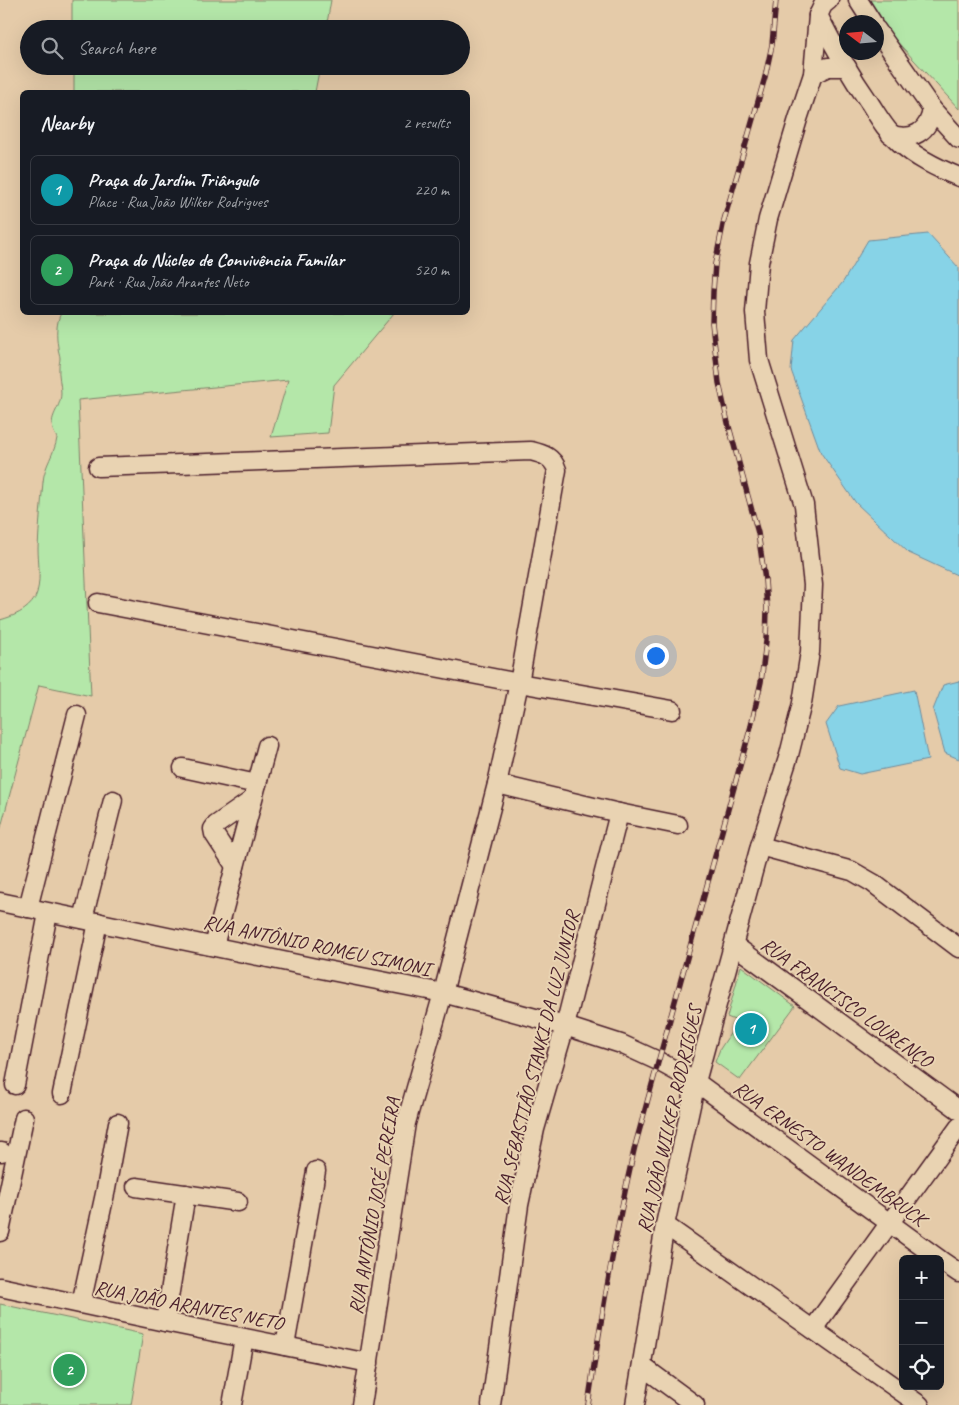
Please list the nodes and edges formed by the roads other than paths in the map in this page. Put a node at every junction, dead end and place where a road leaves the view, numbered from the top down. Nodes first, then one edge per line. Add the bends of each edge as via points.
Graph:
1 (829, 0) edge
2 (858, 0) edge
3 (818, 8) edge
4 (868, 15) edge
5 (884, 40) edge
6 (846, 67) junction
7 (813, 74) junction
8 (932, 109) junction
9 (890, 134) junction
10 (959, 139) edge
11 (959, 176) edge
12 (98, 467) dead end
13 (98, 603) dead end
14 (518, 683) junction
15 (672, 710) dead end
16 (78, 715) dead end
17 (267, 746) dead end
18 (183, 768) dead end
19 (498, 784) junction
20 (254, 792) junction
21 (113, 800) dead end
22 (619, 813) junction
23 (678, 825) dead end
24 (760, 846) junction
25 (235, 866) junction
26 (0, 902) edge
27 (28, 908) junction
28 (48, 912) junction
29 (90, 920) junction
30 (734, 945) junction
31 (214, 946) junction
32 (959, 948) edge
33 (443, 993) junction
34 (565, 1026) junction
35 (621, 1044) joint
36 (696, 1082) junction
37 (15, 1085) dead end
38 (62, 1094) dead end
39 (959, 1110) edge
40 (24, 1118) dead end
41 (118, 1123) dead end
42 (959, 1126) edge
43 (316, 1171) dead end
44 (136, 1187) dead end
45 (186, 1194) junction
46 (238, 1202) dead end
47 (889, 1223) junction
48 (665, 1225) junction
49 (0, 1232) edge
50 (934, 1255) edge
51 (944, 1262) edge
52 (959, 1273) edge
53 (0, 1287) edge
54 (81, 1304) junction
55 (165, 1322) junction
56 (813, 1329) junction
57 (244, 1338) junction
58 (285, 1346) junction
59 (369, 1363) junction
60 (642, 1366) junction
61 (232, 1405) edge
62 (362, 1405) edge
63 (491, 1405) edge
64 (635, 1405) edge
65 (695, 1405) edge
66 (920, 1405) edge

1 - 3 street
2 - 4 street
3 - 6 street
3 - 7 street, RUA JOÃO WILKER RODRIGUES
5 - 8 street
6 - 7 street via 828,67
6 - 9 street
7 - 24 street, RUA JOÃO WILKER RODRIGUES via 768,218 759,263 756,302 760,360 804,505 813,585 810,652 802,703
8 - 9 street via 926,126 917,134 904,137
8 - 10 street
9 - 11 street via 920,158
12 - 14 street, RUA ANTÔNIO JOSÉ PEREIRA via 531,451 545,455 557,470
13 - 14 street
14 - 15 street
14 - 19 street, RUA ANTÔNIO JOSÉ PEREIRA
16 - 27 street
17 - 20 street
18 - 20 street
19 - 22 street
19 - 33 street, RUA ANTÔNIO JOSÉ PEREIRA
20 - 25 street
20 - 25 street via 213,829
21 - 29 street
22 - 23 street
22 - 34 street, RUA SEBASTIÃO STANKI DA LUZ JUNIOR
24 - 30 street, RUA JOÃO WILKER RODRIGUES
24 - 32 street via 858,875
25 - 31 street
26 - 27 street, RUA ANTÔNIO ROMEU SIMONI
27 - 28 street, RUA ANTÔNIO ROMEU SIMONI
28 - 29 street, RUA ANTÔNIO ROMEU SIMONI
28 - 37 street
29 - 31 street, RUA ANTÔNIO ROMEU SIMONI
29 - 38 street
30 - 36 street, RUA JOÃO WILKER RODRIGUES
30 - 39 street, RUA FRANCISCO LOURENÇO
31 - 33 street, RUA ANTÔNIO ROMEU SIMONI
33 - 34 street, RUA ANTÔNIO ROMEU SIMONI
33 - 59 street, RUA ANTÔNIO JOSÉ PEREIRA via 406,1123
34 - 35 street, RUA ANTÔNIO ROMEU SIMONI
34 - 63 street, RUA SEBASTIÃO STANKI DA LUZ JUNIOR via 535,1129 520,1205
35 - 36 street, RUA ERNESTO WANDEMBRUCK
36 - 47 street, RUA ERNESTO WANDEMBRUCK
36 - 48 street, RUA JOÃO WILKER RODRIGUES
40 - 49 street
41 - 54 street
42 - 47 street
43 - 58 street
44 - 45 street
45 - 46 street
45 - 55 street
47 - 50 street, RUA ERNESTO WANDEMBRUCK
47 - 56 street
48 - 56 street
48 - 60 street, RUA JOÃO WILKER RODRIGUES
51 - 52 street, RUA ERNESTO WANDEMBRUCK
53 - 54 street, RUA JOÃO ARANTES NETO
54 - 55 street, RUA JOÃO ARANTES NETO
55 - 57 street, RUA JOÃO ARANTES NETO
56 - 66 street
57 - 58 street, RUA JOÃO ARANTES NETO
57 - 61 street
58 - 59 street, RUA JOÃO ARANTES NETO
59 - 62 street, RUA ANTÔNIO JOSÉ PEREIRA
60 - 64 street, RUA JOÃO WILKER RODRIGUES
60 - 65 street

